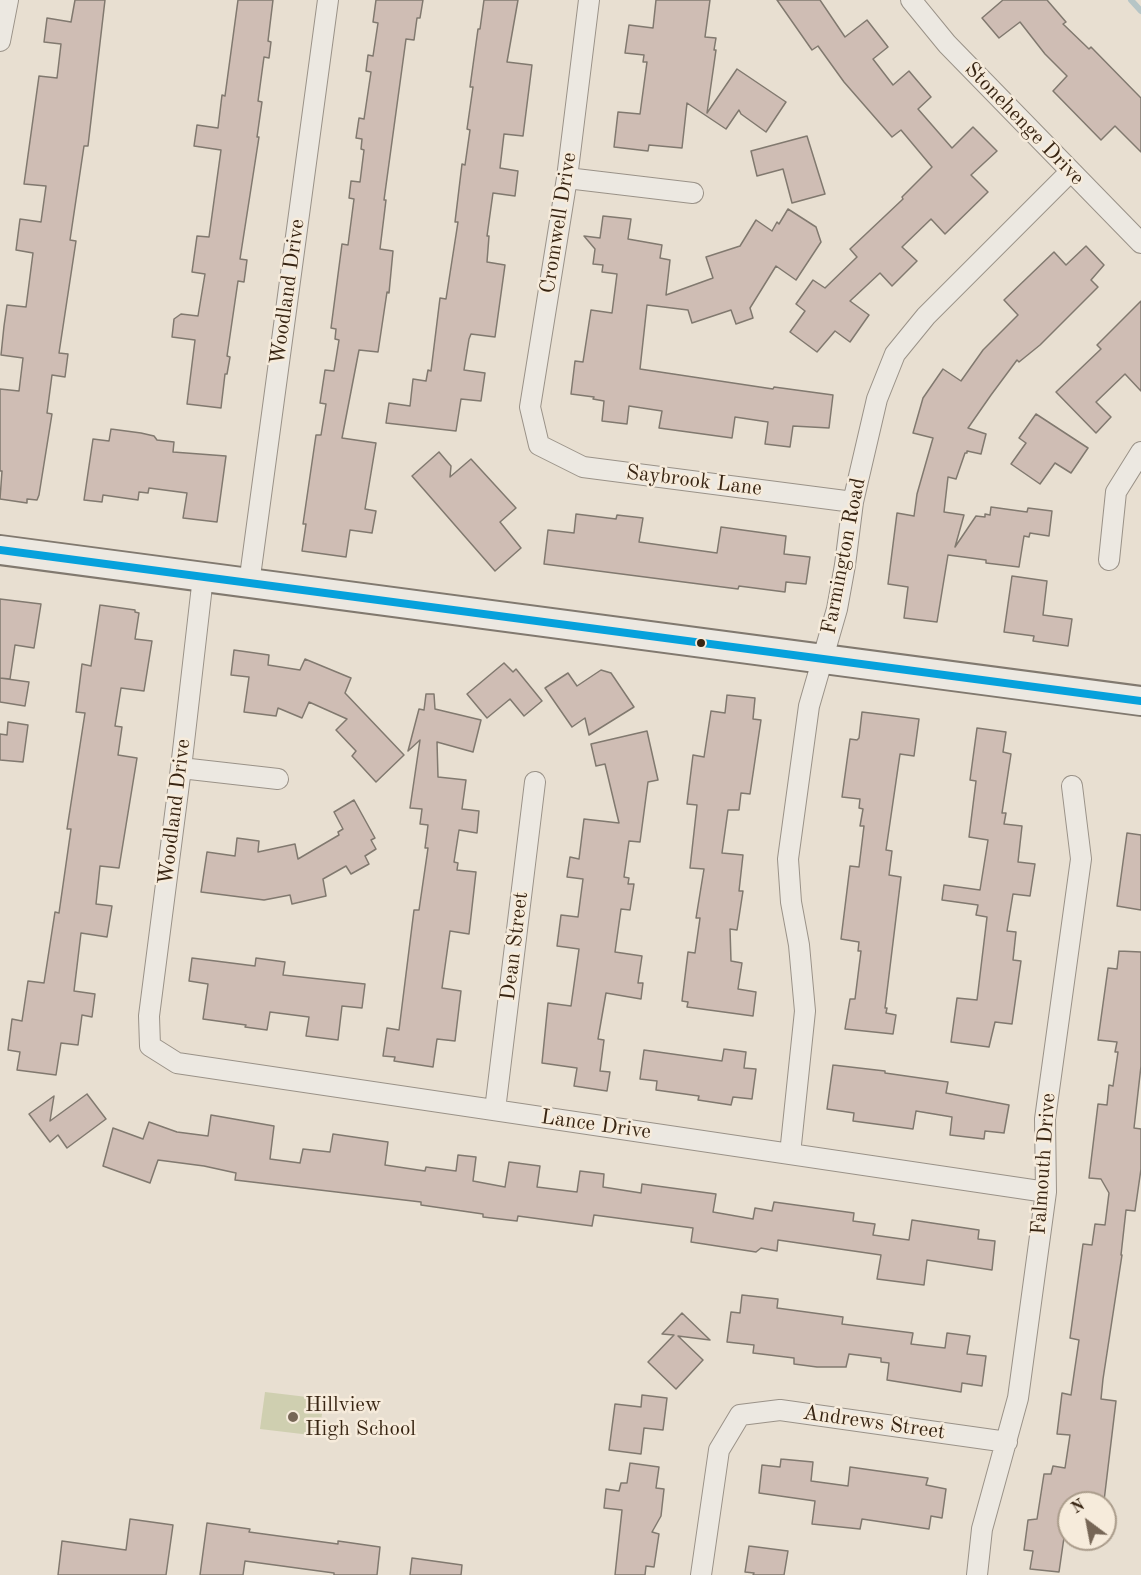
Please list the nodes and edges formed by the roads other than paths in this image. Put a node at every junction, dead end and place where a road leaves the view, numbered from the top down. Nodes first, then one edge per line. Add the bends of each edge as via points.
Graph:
1 (8, 0) edge
2 (328, 0) edge
3 (589, 0) edge
4 (911, 0) edge
5 (0, 41) edge
6 (1070, 172) junction
7 (567, 178) junction
8 (693, 193) dead end
9 (1141, 243) edge
10 (539, 445) joint
11 (1141, 452) edge
12 (853, 502) junction
13 (0, 550) edge
14 (1109, 560) dead end
15 (203, 577) junction
16 (249, 584) junction
17 (823, 658) junction
18 (1141, 700) edge
19 (181, 768) junction
20 (278, 779) dead end
21 (535, 782) dead end
22 (1072, 786) dead end
23 (150, 1046) joint
24 (495, 1110) junction
25 (790, 1154) junction
26 (1046, 1192) junction
27 (1007, 1442) junction
28 (701, 1575) edge
29 (977, 1575) edge

1 - 5 street
2 - 16 street, Woodland Drive
3 - 7 street, Cromwell Drive
4 - 6 street, Stonehenge Drive via 947,44
6 - 9 street, Stonehenge Drive
6 - 12 street, Farmington Road via 926,316 895,354 877,399
7 - 8 street
7 - 10 street, Cromwell Drive via 530,407
10 - 12 street, Saybrook Lane via 583,467
11 - 14 street via 1116,492
12 - 17 street, Farmington Road via 837,609
13 - 15 main road
15 - 16 main road
15 - 19 street, Woodland Drive
16 - 17 main road
17 - 18 main road
17 - 25 street, Farmington Road via 809,706 788,859 805,1011
19 - 20 street
19 - 23 street, Woodland Drive via 149,1016
21 - 24 street, Dean Street
22 - 26 street, Falmouth Drive via 1081,859 1046,1119
23 - 24 street, Lance Drive via 177,1063
24 - 25 street, Lance Drive
25 - 26 street, Lance Drive
26 - 27 street, Falmouth Drive via 1018,1398
27 - 28 street, Andrews Street via 780,1410 740,1415 719,1450
27 - 29 street, Falmouth Drive via 982,1529

